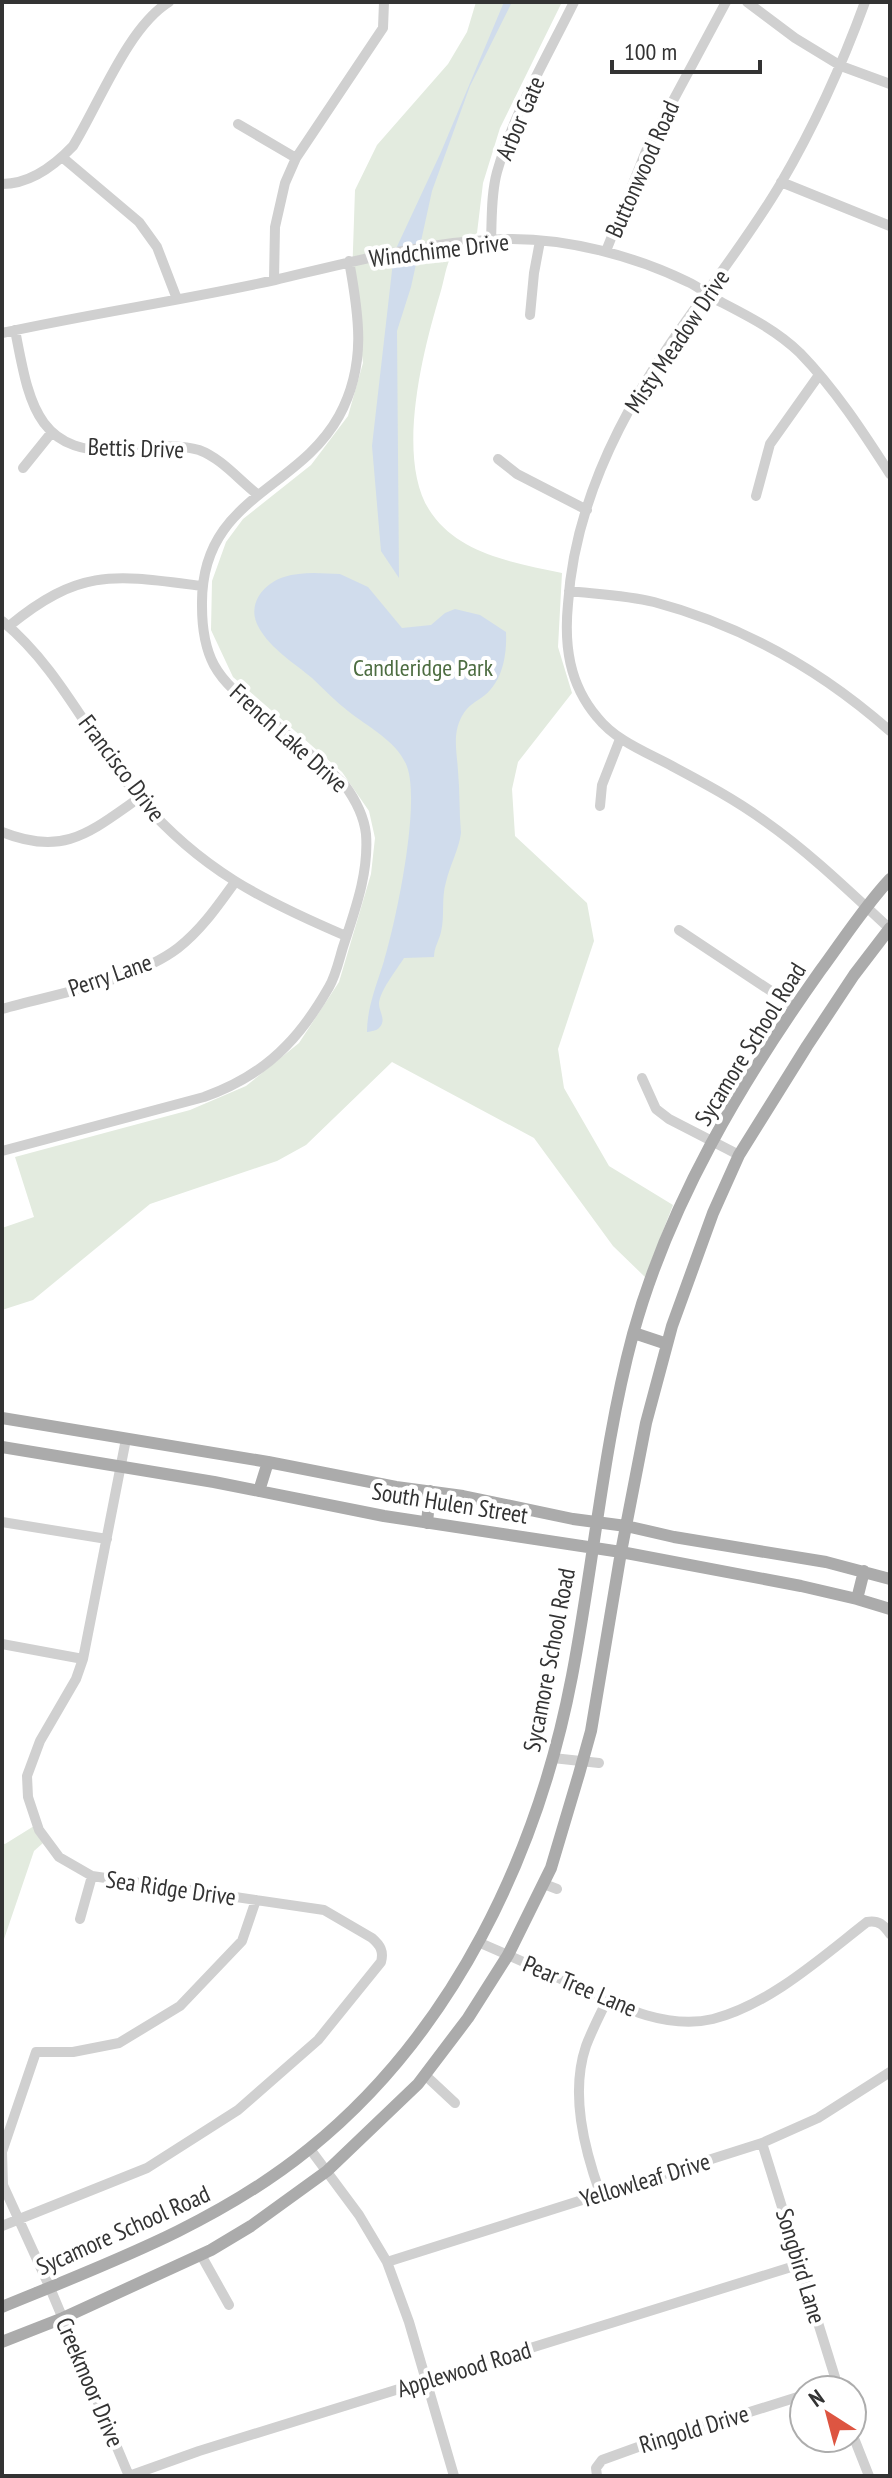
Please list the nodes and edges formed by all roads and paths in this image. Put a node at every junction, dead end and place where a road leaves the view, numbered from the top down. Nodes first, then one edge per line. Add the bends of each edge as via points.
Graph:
1 (169, 2) edge
2 (384, 2) edge
3 (574, 2) edge
4 (726, 2) edge
5 (747, 2) edge
6 (865, 2) edge
7 (841, 66) junction
8 (890, 84) edge
9 (238, 124) dead end
10 (62, 157) junction
11 (296, 158) junction
12 (781, 182) junction
13 (2, 184) edge
14 (890, 226) edge
15 (491, 240) junction
16 (540, 241) junction
17 (606, 251) junction
18 (349, 261) junction
19 (274, 280) junction
20 (707, 294) junction
21 (177, 299) junction
22 (530, 315) dead end
23 (15, 330) junction
24 (2, 333) edge
25 (819, 375) junction
26 (52, 432) junction
27 (498, 459) dead end
28 (23, 468) dead end
29 (890, 474) edge
30 (257, 494) junction
31 (756, 496) dead end
32 (587, 510) junction
33 (202, 586) junction
34 (569, 591) junction
35 (5, 623) edge
36 (890, 731) edge
37 (620, 739) junction
38 (139, 798) junction
39 (600, 806) dead end
40 (2, 832) edge
41 (890, 879) edge
42 (235, 882) junction
43 (865, 906) junction
44 (890, 928) edge
45 (679, 930) dead end
46 (346, 936) junction
47 (795, 1007) junction
48 (2, 1009) edge
49 (642, 1078) dead end
50 (714, 1142) junction
51 (2, 1151) edge
52 (739, 1155) junction
53 (634, 1333) junction
54 (667, 1344) junction
55 (2, 1418) edge
56 (126, 1439) junction
57 (2, 1447) edge
58 (268, 1462) junction
59 (120, 1467) junction
60 (259, 1491) junction
61 (430, 1491) junction
62 (2, 1522) edge
63 (598, 1522) junction
64 (427, 1523) junction
65 (626, 1526) junction
66 (107, 1539) junction
67 (593, 1547) junction
68 (621, 1552) junction
69 (864, 1571) junction
70 (890, 1579) edge
71 (857, 1599) junction
72 (890, 1609) edge
73 (2, 1644) edge
74 (83, 1659) junction
75 (553, 1758) junction
76 (583, 1762) junction
77 (599, 1763) dead end
78 (92, 1876) junction
79 (544, 1884) junction
80 (557, 1889) dead end
81 (256, 1900) junction
82 (80, 1919) dead end
83 (890, 1934) edge
84 (478, 1942) junction
85 (508, 1955) junction
86 (607, 2000) junction
87 (890, 2072) edge
88 (425, 2075) junction
89 (455, 2103) dead end
90 (762, 2143) junction
91 (310, 2149) junction
92 (327, 2171) junction
93 (600, 2193) junction
94 (19, 2220) junction
95 (2, 2226) edge
96 (201, 2255) junction
97 (387, 2262) junction
98 (801, 2264) junction
99 (50, 2288) junction
100 (229, 2305) dead end
101 (2, 2307) edge
102 (63, 2318) junction
103 (2, 2342) edge
104 (834, 2374) edge
105 (425, 2381) junction
106 (788, 2400) edge
107 (860, 2454) edge
108 (129, 2476) edge
109 (454, 2476) edge
110 (597, 2476) edge
111 (869, 2476) edge

1 - 10 street via 132,41
2 - 11 street via 383,28
3 - 15 street, Arbor Gate via 517,116 497,173
4 - 17 street, Buttonwood Road via 646,151
5 - 7 street
6 - 7 street, Misty Meadow Drive
7 - 8 street
7 - 12 street, Misty Meadow Drive
9 - 11 street
10 - 13 street via 27,179
10 - 21 street via 139,222 157,247
11 - 19 street via 275,227
12 - 14 street
12 - 20 street, Misty Meadow Drive
15 - 16 street, Windchime Drive
15 - 18 street, Windchime Drive
16 - 17 street, Windchime Drive
16 - 22 street
17 - 20 street, Windchime Drive
18 - 19 street, Windchime Drive
18 - 30 street, French Lake Drive via 360,344 351,390 313,451
19 - 21 street, Windchime Drive
20 - 25 street, Windchime Drive via 771,328
20 - 32 street, Misty Meadow Drive via 627,413
21 - 23 street, Windchime Drive
23 - 24 street, Windchime Drive
23 - 26 street, Bettis Drive via 27,394
25 - 29 street, Windchime Drive
25 - 31 street via 770,444
26 - 28 street, Bettis Drive
26 - 30 street, Bettis Drive via 70,444 105,452 162,446 196,449
27 - 32 street
30 - 33 street, French Lake Drive via 222,532
32 - 34 street, Misty Meadow Drive
33 - 35 street via 103,577 68,587
33 - 46 street, French Lake Drive via 205,638 213,664 231,689 344,784 358,807 366,833 366,860
34 - 36 street via 652,602 739,631 831,683
34 - 37 street, Misty Meadow Drive via 567,653 575,681 597,717
35 - 38 street, Francisco Drive via 55,678
37 - 39 street via 602,785
37 - 43 street, Misty Meadow Drive via 766,821
38 - 40 street via 82,836 63,842
38 - 42 street, Francisco Drive via 184,845
41 - 43 main road, Sycamore School Road
42 - 46 street, Francisco Drive
42 - 48 street, Perry Lane via 193,935 152,963
43 - 44 street, Misty Meadow Drive
43 - 47 main road, Sycamore School Road
44 - 52 main road, Sycamore School Road
45 - 47 street
46 - 51 street, French Lake Drive via 331,984 308,1020 287,1045 232,1087
47 - 50 main road, Sycamore School Road
49 - 50 street via 656,1109
50 - 52 street
50 - 53 main road, Sycamore School Road via 679,1212
52 - 54 main road, Sycamore School Road
53 - 54 main road
53 - 63 main road, Sycamore School Road via 615,1411
54 - 65 main road, Sycamore School Road
55 - 56 main road, South Hulen Street
56 - 58 main road, South Hulen Street
56 - 59 street, Sea Ridge Drive
57 - 59 main road, South Hulen Street
58 - 60 main road
58 - 61 main road, South Hulen Street
59 - 60 main road, South Hulen Street
59 - 66 street, Sea Ridge Drive
60 - 64 main road, South Hulen Street
61 - 63 main road, South Hulen Street
61 - 64 main road
62 - 66 street
63 - 65 main road, South Hulen Street
63 - 67 main road, Sycamore School Road
64 - 67 main road, South Hulen Street
65 - 68 main road, Sycamore School Road
65 - 69 main road, South Hulen Street
66 - 74 street, Sea Ridge Drive
67 - 68 main road, South Hulen Street
67 - 75 main road, Sycamore School Road
68 - 71 main road, South Hulen Street
68 - 76 main road, Sycamore School Road
69 - 70 main road, South Hulen Street
69 - 71 main road
71 - 72 main road, South Hulen Street
73 - 74 street
74 - 78 street, Sea Ridge Drive via 27,1776 39,1830 59,1857
75 - 76 street
75 - 84 main road, Sycamore School Road via 518,1860
76 - 77 street
76 - 79 main road, Sycamore School Road
78 - 81 street, Sea Ridge Drive
78 - 82 street
79 - 80 street
79 - 85 main road, Sycamore School Road
81 - 94 street, Creekmoor Drive via 242,1941 180,2006 119,2043 36,2052 2,2152 3,2185
81 - 94 street, Sea Ridge Drive via 324,1910 372,1938 382,1951 381,1962 318,2040 238,2110 147,2168
83 - 86 street, Pear Tree Lane via 881,1923 867,1922 781,1988 712,2019 674,2020
84 - 85 street, Pear Tree Lane
84 - 91 main road, Sycamore School Road via 450,1992 403,2055
85 - 86 street, Pear Tree Lane
85 - 88 main road, Sycamore School Road
86 - 93 street via 586,2046 579,2091
87 - 90 street, Yellowleaf Drive via 818,2118
88 - 89 street
88 - 92 main road, Sycamore School Road
90 - 93 street, Yellowleaf Drive
90 - 98 street, Songbird Lane
91 - 92 street
91 - 99 main road, Sycamore School Road via 207,2218
92 - 96 main road, Sycamore School Road
92 - 97 street
93 - 97 street, Yellowleaf Drive
94 - 95 street
94 - 99 street, Creekmoor Drive
96 - 100 street
96 - 102 main road, Sycamore School Road
97 - 105 street
98 - 104 street, Songbird Lane
98 - 105 street, Applewood Road
99 - 101 main road, Sycamore School Road
99 - 102 street, Creekmoor Drive
102 - 103 main road, Sycamore School Road
102 - 108 street, Creekmoor Drive
105 - 108 street, Applewood Road
105 - 109 street
106 - 110 street, Ringold Drive via 602,2460
107 - 111 street

